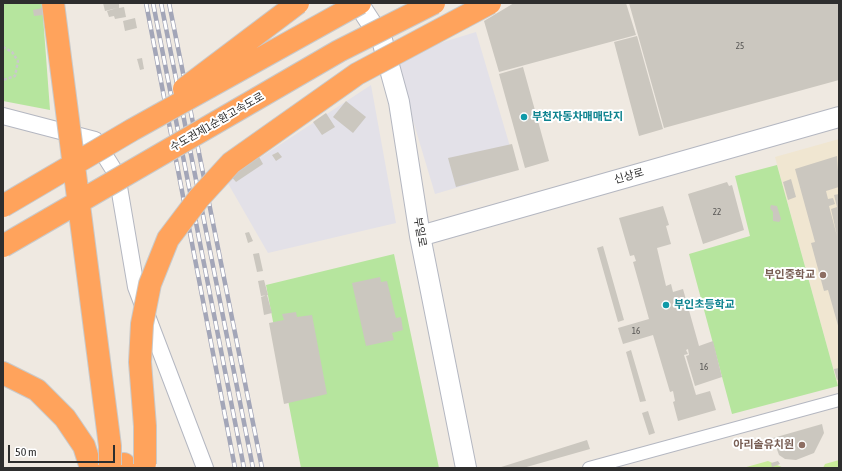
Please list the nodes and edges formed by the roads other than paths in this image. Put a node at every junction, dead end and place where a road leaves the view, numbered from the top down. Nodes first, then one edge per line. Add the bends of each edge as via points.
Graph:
1 (53, 3) edge
2 (68, 3) edge
3 (298, 3) edge
4 (359, 3) edge
5 (434, 3) edge
6 (490, 3) edge
7 (3, 116) edge
8 (839, 117) edge
9 (132, 130) junction
10 (3, 206) edge
11 (420, 236) junction
12 (3, 246) edge
13 (3, 373) edge
14 (839, 400) edge
15 (121, 466) edge
16 (205, 468) edge
17 (466, 468) edge
18 (588, 468) edge

1 - 15 highway, bridge via 110,446
2 - 15 highway, bridge via 122,429
3 - 9 highway, bridge
4 - 9 highway, bridge
4 - 11 street, 부일로 via 382,40 399,102
5 - 12 highway, 수도권제1순환고속도로, bridge via 339,51
6 - 15 highway, bridge via 357,74 231,163 199,198 168,240 150,284 142,324 140,362 145,426
7 - 16 street via 95,140 117,175 136,287
8 - 11 street, 신상로
9 - 10 highway, bridge
11 - 17 street, 부일로
13 - 15 highway via 37,390 65,418 84,446
14 - 18 street

